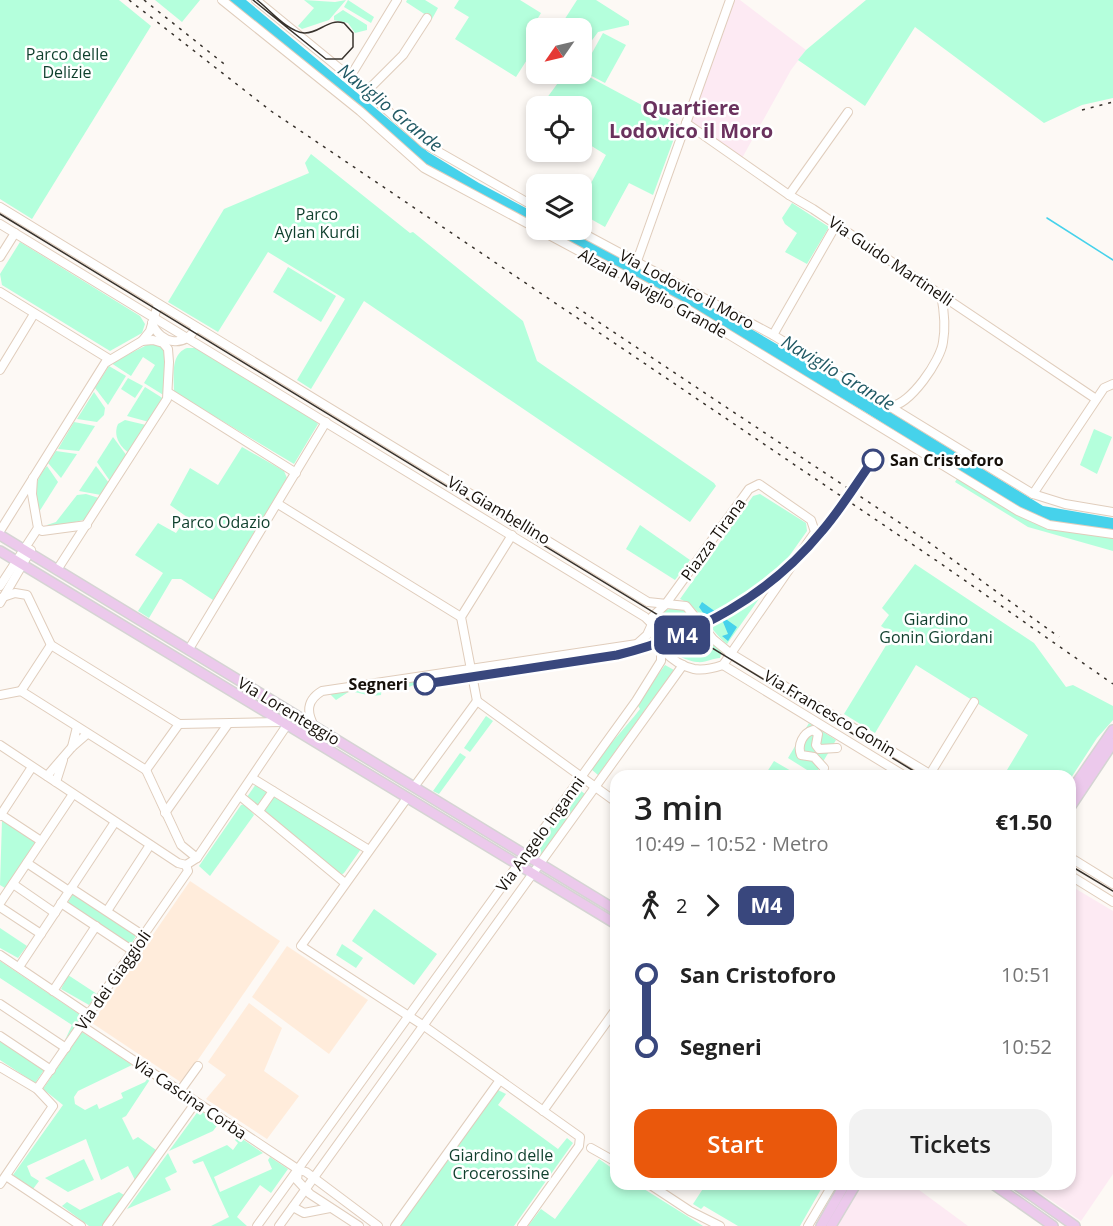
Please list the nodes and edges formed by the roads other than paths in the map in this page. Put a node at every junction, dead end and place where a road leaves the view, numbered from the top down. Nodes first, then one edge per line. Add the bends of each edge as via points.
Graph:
1 (222, 0) edge
2 (256, 0) edge
3 (397, 0) edge
4 (730, 0) edge
5 (427, 18) dead end
6 (350, 77) junction
7 (366, 92) junction
8 (848, 112) dead end
9 (686, 123) junction
10 (789, 195) junction
11 (526, 202) edge
12 (0, 207) edge
13 (0, 224) edge
14 (836, 225) junction
15 (15, 233) junction
16 (592, 238) edge
17 (0, 257) edge
18 (637, 261) junction
19 (0, 292) edge
20 (941, 294) junction
21 (158, 304) junction
22 (34, 314) junction
23 (152, 321) junction
24 (196, 327) junction
25 (772, 335) junction
26 (184, 340) junction
27 (142, 341) junction
28 (109, 359) junction
29 (170, 362) junction
30 (0, 370) edge
31 (1113, 384) edge
32 (169, 393) junction
33 (1096, 399) junction
34 (897, 408) junction
35 (326, 422) junction
36 (296, 473) junction
37 (34, 477) junction
38 (1033, 494) junction
39 (278, 504) junction
40 (1113, 512) edge
41 (87, 525) junction
42 (40, 530) junction
43 (0, 533) edge
44 (1113, 534) edge
45 (512, 536) junction
46 (0, 550) edge
47 (26, 551) junction
48 (19, 562) junction
49 (57, 570) junction
50 (2, 581) edge
51 (2, 600) edge
52 (665, 605) junction
53 (461, 617) junction
54 (652, 624) junction
55 (51, 645) junction
56 (637, 645) junction
57 (660, 647) junction
58 (189, 649) junction
59 (729, 653) junction
60 (182, 661) junction
61 (683, 665) junction
62 (723, 665) junction
63 (470, 668) junction
64 (230, 675) junction
65 (223, 685) junction
66 (21, 691) junction
67 (0, 695) edge
68 (477, 701) junction
69 (974, 702) dead end
70 (294, 714) junction
71 (179, 724) junction
72 (228, 724) junction
73 (285, 724) junction
74 (314, 726) junction
75 (77, 728) junction
76 (1113, 730) edge
77 (87, 734) junction
78 (802, 739) junction
79 (1113, 743) edge
80 (0, 745) edge
81 (817, 746) junction
82 (72, 747) junction
83 (837, 748) dead end
84 (806, 755) junction
85 (362, 756) junction
86 (63, 760) junction
87 (355, 766) junction
88 (32, 767) junction
89 (824, 768) dead end
90 (146, 770) junction
91 (894, 770) edge
92 (923, 770) edge
93 (934, 770) edge
94 (46, 776) junction
95 (581, 777) junction
96 (252, 778) junction
97 (56, 782) junction
98 (1076, 784) edge
99 (414, 787) junction
100 (596, 788) junction
101 (273, 791) junction
102 (73, 794) junction
103 (240, 796) junction
104 (407, 798) junction
105 (610, 798) edge
106 (1076, 798) edge
107 (259, 812) junction
108 (165, 813) junction
109 (0, 815) edge
110 (465, 818) junction
111 (115, 822) junction
112 (458, 829) junction
113 (41, 841) junction
114 (181, 844) junction
115 (150, 845) junction
116 (369, 850) junction
117 (524, 854) junction
118 (197, 858) junction
119 (172, 860) junction
120 (1076, 861) edge
121 (27, 863) junction
122 (541, 864) junction
123 (518, 865) junction
124 (187, 868) junction
125 (533, 874) junction
126 (1076, 879) edge
127 (345, 883) junction
128 (13, 884) junction
129 (1113, 884) edge
130 (578, 887) junction
131 (70, 889) junction
132 (3, 893) edge
133 (572, 897) junction
134 (1113, 902) edge
135 (61, 903) junction
136 (0, 905) edge
137 (610, 906) edge
138 (106, 911) junction
139 (55, 913) junction
140 (610, 920) edge
141 (96, 926) junction
142 (41, 934) junction
143 (144, 936) junction
144 (133, 951) junction
145 (0, 955) edge
146 (19, 968) junction
147 (53, 991) junction
148 (0, 1004) edge
149 (89, 1014) junction
150 (409, 1017) junction
151 (610, 1017) edge
152 (82, 1026) junction
153 (424, 1026) junction
154 (0, 1036) edge
155 (66, 1048) junction
156 (198, 1066) dead end
157 (0, 1067) edge
158 (51, 1070) junction
159 (500, 1080) junction
160 (37, 1089) junction
161 (180, 1091) junction
162 (196, 1102) junction
163 (543, 1111) junction
164 (591, 1148) dead end
165 (610, 1159) edge
166 (299, 1170) junction
167 (6, 1176) junction
168 (313, 1178) junction
169 (0, 1184) edge
170 (305, 1190) junction
171 (658, 1190) edge
172 (829, 1190) edge
173 (842, 1190) edge
174 (852, 1190) edge
175 (1002, 1190) edge
176 (1024, 1190) edge
177 (293, 1207) junction
178 (330, 1208) junction
179 (81, 1226) edge
180 (107, 1226) edge
181 (257, 1226) edge
182 (279, 1226) edge
183 (358, 1226) edge
184 (378, 1226) edge
185 (395, 1226) edge
186 (522, 1226) edge
187 (720, 1226) edge
188 (808, 1226) edge
189 (821, 1226) edge
190 (831, 1226) edge
191 (1053, 1226) edge
192 (1075, 1226) edge

1 - 44 street, Alzaia Naviglio Grande via 424,168 687,309 1018,511 1049,525
2 - 6 street
3 - 6 street
4 - 9 street
5 - 7 street via 403,55
6 - 7 street
7 - 11 street via 435,152
8 - 10 street
9 - 10 street, Via Guido Martinelli
9 - 18 street
10 - 14 street, Via Guido Martinelli
12 - 21 street, Via Giambellino
13 - 15 street
14 - 20 street, Via Guido Martinelli
14 - 25 street
15 - 17 street
15 - 23 street, Via Giambellino
16 - 18 street, Via Lodovico il Moro
18 - 25 street, Via Lodovico il Moro
19 - 22 street
20 - 33 street, Via Guido Martinelli
20 - 34 street via 944,334 940,353 913,393
21 - 23 street
21 - 24 street, Via Giambellino
22 - 28 street
22 - 30 street
23 - 26 street, Via Giambellino via 164,339
23 - 27 street
24 - 26 street
24 - 52 street, Via Giambellino via 648,602
25 - 34 street, Via Lodovico il Moro
26 - 29 street via 173,350
26 - 35 street, Via Giambellino
27 - 28 street
27 - 29 street via 163,343
28 - 37 street
29 - 32 street
31 - 33 street
32 - 36 street
32 - 41 street
33 - 38 street
34 - 38 street, Via Lodovico il Moro
35 - 36 street
35 - 45 street, Via Giambellino
36 - 39 street
37 - 42 street via 32,494
37 - 43 street
38 - 40 street, Via Lodovico il Moro
39 - 53 street
39 - 58 street
41 - 42 street
41 - 49 street
42 - 47 street
43 - 47 main road, Via Lorenteggio
45 - 53 street
45 - 54 street, Via Giambellino
46 - 48 main road, Via Lorenteggio
47 - 48 street
47 - 49 main road, Via Lorenteggio
48 - 50 street
48 - 51 street
48 - 60 main road, Via Lorenteggio
49 - 58 main road, Via Lorenteggio
51 - 55 street via 20,592 27,595
52 - 54 street, Piazza Tirana via 654,614
52 - 59 street, Piazza Tirana via 680,604 691,610
52 - 59 street, Piazza Tirana via 754,485 762,485 811,520 815,532
53 - 63 street
54 - 56 street, Piazza Tirana
54 - 57 street
55 - 66 street
55 - 71 street
56 - 57 street
56 - 63 street
57 - 61 street
57 - 95 street, Via Angelo Inganni via 661,661 650,682
58 - 60 main road
58 - 64 main road, Via Lorenteggio
59 - 62 street, Piazza Tirana
59 - 92 street, Via Francesco Gonin
60 - 65 main road, Via Lorenteggio
61 - 62 street via 703,669
61 - 100 street, Via Angelo Inganni
62 - 91 street, Via Francesco Gonin
63 - 68 street
63 - 74 street via 322,691 309,703
64 - 65 main road
64 - 70 main road, Via Lorenteggio
65 - 73 main road, Via Lorenteggio
66 - 67 street
66 - 75 street
68 - 95 street
68 - 99 street
69 - 93 street, Via Francesco Gonin
70 - 73 main road
70 - 74 main road, Via Lorenteggio
71 - 72 street
71 - 90 street
72 - 73 street
72 - 108 street
73 - 87 main road, Via Lorenteggio
73 - 96 street, Via dei Giaggioli
74 - 85 main road, Via Lorenteggio
75 - 77 street
75 - 82 street
76 - 98 main road
77 - 82 street
77 - 90 street
78 - 81 street
78 - 81 street via 815,731
78 - 84 street via 799,752
79 - 106 main road
80 - 88 street
81 - 83 street
81 - 84 street
82 - 86 street
84 - 89 street via 814,757
85 - 87 main road
85 - 99 main road, Via Lorenteggio
86 - 94 street
86 - 97 street
87 - 104 main road, Via Lorenteggio
88 - 94 street
88 - 109 street
90 - 108 street
94 - 97 street
95 - 100 street
95 - 117 street, Via Angelo Inganni
96 - 101 street
96 - 103 street, Via dei Giaggioli
97 - 102 street
99 - 110 main road, Via Lorenteggio
100 - 105 street
100 - 122 street, Via Angelo Inganni
101 - 107 street
101 - 116 street
102 - 111 street
102 - 113 street
103 - 107 street
103 - 118 street, Via dei Giaggioli
104 - 112 main road, Via Lorenteggio
104 - 116 street
107 - 127 street
108 - 114 street
109 - 113 street
110 - 112 main road
110 - 117 main road, Via Lorenteggio
111 - 115 street
111 - 131 street
112 - 123 main road, Via Lorenteggio
113 - 121 street
114 - 118 street
114 - 119 street
115 - 119 street
115 - 138 street
116 - 127 street
117 - 122 main road, Via Lorenteggio
117 - 123 street, Via Angelo Inganni
118 - 124 street, Via dei Giaggioli
119 - 124 street
120 - 129 street
121 - 128 street
121 - 131 street
122 - 125 street, Via Angelo Inganni
122 - 130 main road, Via Lorenteggio
123 - 125 main road, Via Lorenteggio
123 - 150 street, Via Angelo Inganni
124 - 143 street, Via dei Giaggioli
125 - 133 main road, Via Lorenteggio
125 - 153 street, Via Angelo Inganni
126 - 134 street
127 - 150 street via 301,945
128 - 132 street
128 - 139 street
130 - 133 street
130 - 137 main road, Via Lorenteggio
131 - 135 street
131 - 138 street
132 - 136 street
133 - 140 main road, Via Lorenteggio
135 - 139 street
135 - 141 street
136 - 142 street
138 - 143 street
139 - 142 street
141 - 144 street
141 - 147 street
142 - 146 street
143 - 144 street, Via dei Giaggioli
144 - 149 street, Via dei Giaggioli
145 - 146 street
146 - 147 street
147 - 149 street
148 - 155 street
149 - 152 street, Via dei Giaggioli
150 - 153 street
150 - 166 street, Via Angelo Inganni
151 - 163 street
152 - 155 street, Via dei Giaggioli
152 - 161 street, Via Cascina Corba
153 - 159 street
153 - 168 street, Via Angelo Inganni
154 - 158 street
155 - 158 street, Via dei Giaggioli
156 - 161 street
157 - 160 street
158 - 160 street, Via dei Giaggioli
159 - 163 street
159 - 185 street
160 - 167 street via 53,1106
161 - 162 street, Via Cascina Corba
162 - 166 street, Via Cascina Corba
162 - 180 street
163 - 186 street via 580,1137 579,1146
164 - 165 street
166 - 168 street
166 - 170 street via 297,1180
166 - 181 street, Via Angelo Inganni
167 - 169 street
167 - 179 street
168 - 170 street, Via Angelo Inganni
168 - 184 street
170 - 177 street, Via Angelo Inganni
170 - 178 street
171 - 187 street
172 - 188 street
173 - 189 main road
174 - 190 main road
175 - 191 main road
176 - 192 main road
177 - 178 street via 304,1213
177 - 182 street, Via Angelo Inganni
178 - 183 street

